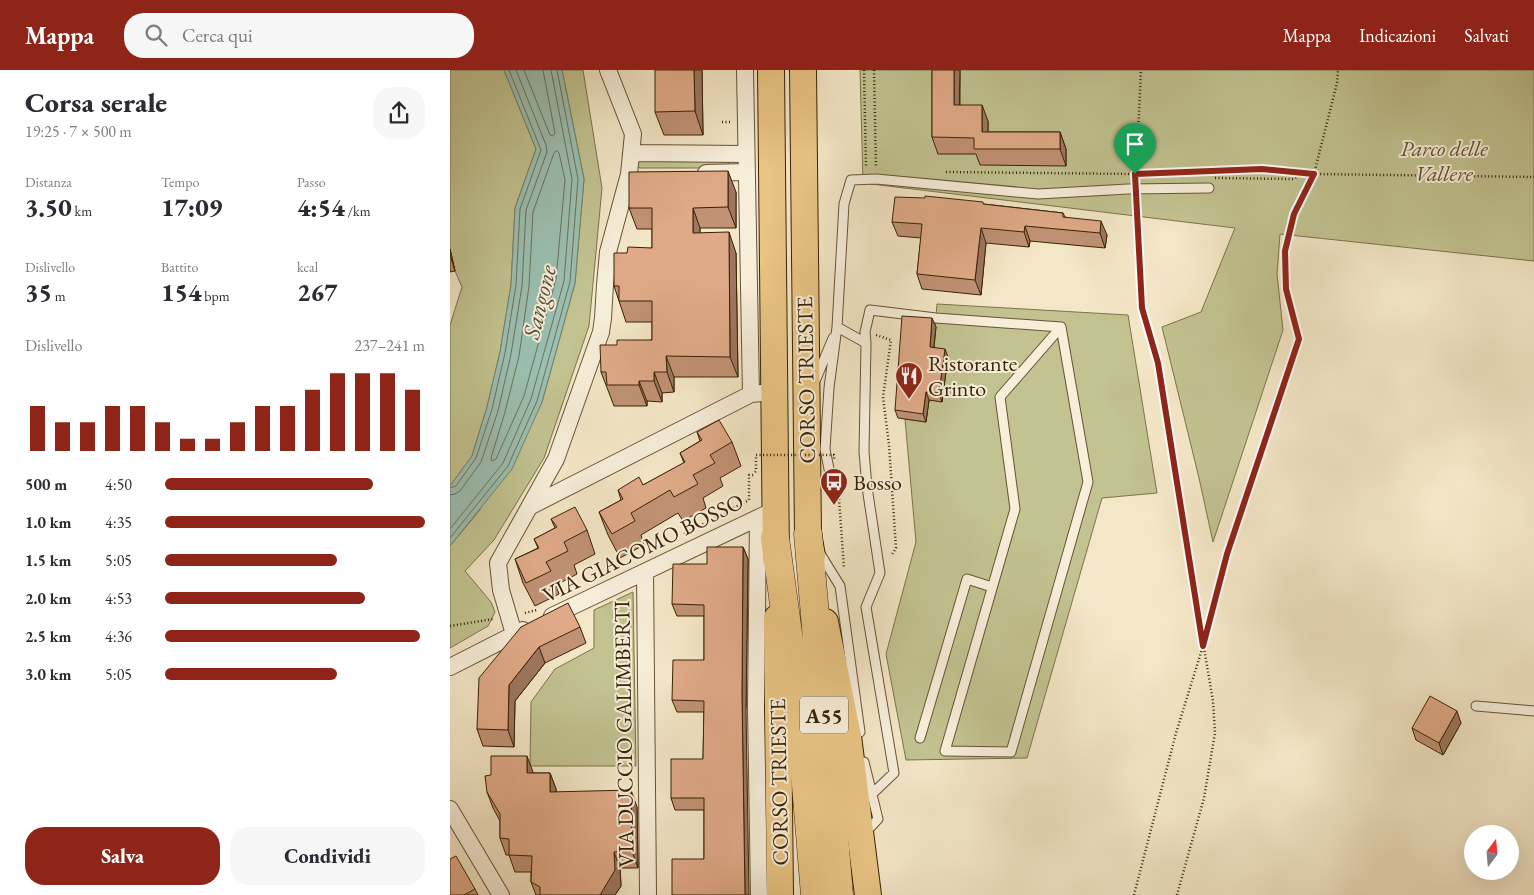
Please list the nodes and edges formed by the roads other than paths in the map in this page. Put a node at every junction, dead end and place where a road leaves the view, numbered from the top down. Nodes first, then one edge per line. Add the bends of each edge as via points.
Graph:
1 (608, 70) edge
2 (745, 70) edge
3 (771, 70) edge
4 (803, 70) edge
5 (632, 153) junction
6 (746, 154) junction
7 (747, 172) junction
8 (688, 173) edge
9 (1209, 188) dead end
10 (838, 327) junction
11 (1060, 327) junction
12 (866, 343) junction
13 (762, 394) junction
14 (807, 400) junction
15 (838, 488) dead end
16 (531, 506) junction
17 (770, 522) junction
18 (808, 534) junction
19 (645, 572) junction
20 (992, 587) junction
21 (514, 634) junction
22 (450, 667) edge
23 (1476, 706) dead end
24 (1534, 711) edge
25 (920, 738) dead end
26 (872, 794) junction
27 (450, 809) edge
28 (861, 838) junction
29 (502, 895) edge
30 (648, 895) edge
31 (758, 895) edge
32 (780, 895) edge
33 (815, 895) edge
34 (839, 895) edge
35 (868, 895) edge

1 - 5 street via 634,134
2 - 6 street, CORSO TRIESTE
3 - 13 main road, CORSO TRIESTE
4 - 14 main road, CORSO TRIESTE
5 - 6 street
5 - 16 street via 636,174 608,252 601,332 556,459
6 - 7 street, CORSO TRIESTE
7 - 8 street
7 - 13 street, CORSO TRIESTE
9 - 10 lane via 1038,194 851,180 844,204
10 - 12 lane
10 - 14 lane
10 - 15 lane via 829,388 826,449 832,484
11 - 12 lane via 870,310
11 - 20 lane via 1000,397 1014,509
11 - 20 lane via 1088,482 1011,752 945,752
12 - 26 lane via 864,452 879,574 866,607 894,773
13 - 16 street
13 - 17 main road, CORSO TRIESTE
14 - 18 main road, CORSO TRIESTE
16 - 21 street via 498,563 501,590
17 - 19 street, VIA GIACOMO BOSSO
17 - 31 street via 756,708
17 - 32 main road, CORSO TRIESTE
17 - 33 highway, A55 via 802,736
18 - 26 lane via 840,586 865,769
18 - 28 main road, CORSO TRIESTE via 848,736
18 - 34 highway, A55
19 - 21 street, VIA GIACOMO BOSSO
19 - 30 street, VIA DUCCIO GALIMBERTI
20 - 25 lane via 967,579
21 - 22 street, VIA GIACOMO BOSSO
23 - 24 lane
26 - 28 lane via 878,819
27 - 29 street
28 - 35 main road, CORSO TRIESTE

